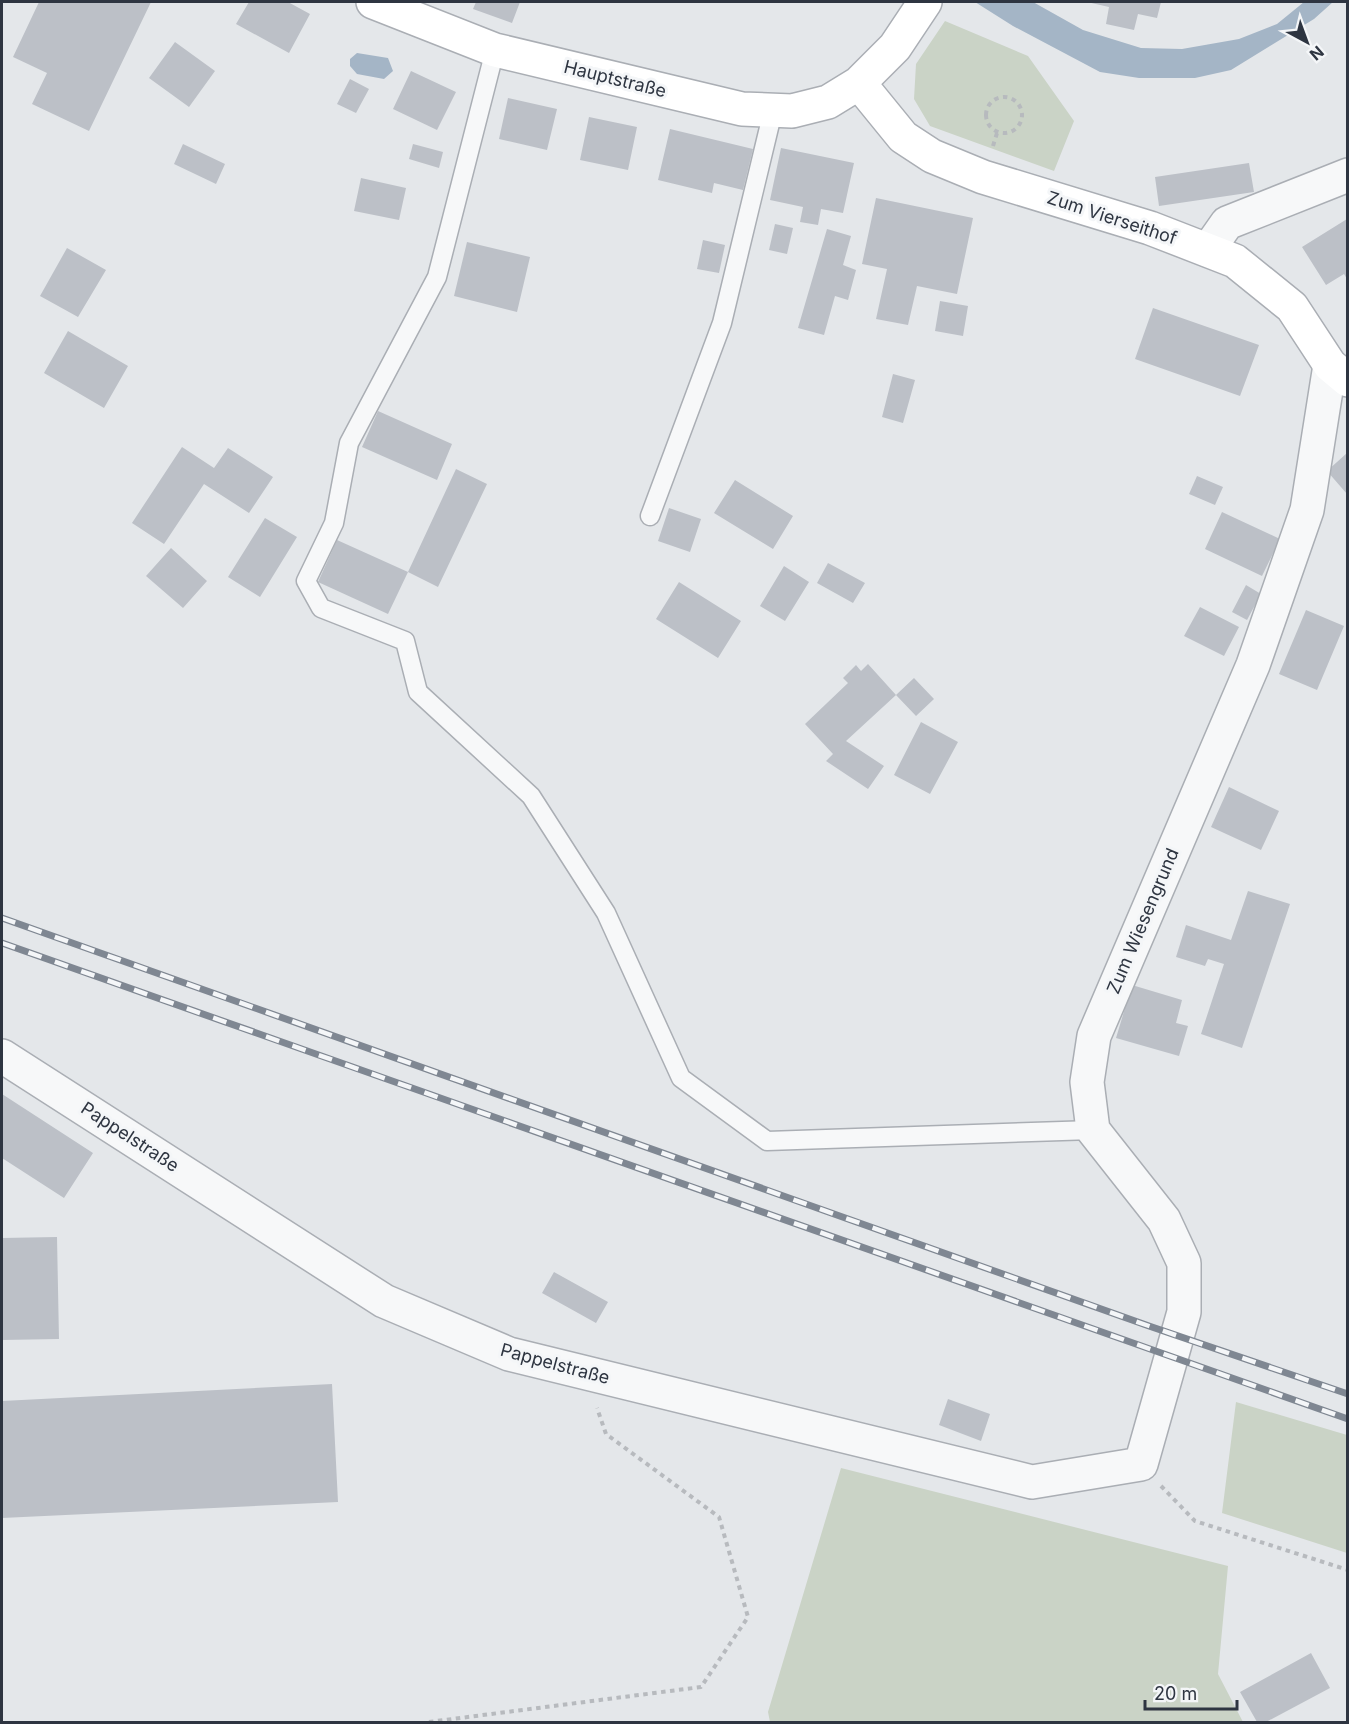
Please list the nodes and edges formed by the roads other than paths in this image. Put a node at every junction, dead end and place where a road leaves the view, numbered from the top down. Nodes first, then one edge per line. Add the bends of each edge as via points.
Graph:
1 (373, 2) edge
2 (923, 4) edge
3 (495, 50) junction
4 (859, 83) junction
5 (773, 111) junction
6 (1347, 175) edge
7 (1208, 250) junction
8 (1339, 373) edge
9 (650, 516) dead end
10 (2, 1056) edge
11 (1093, 1130) junction

1 - 3 street, Hauptstraße
2 - 4 street, Hauptstraße via 895,47
3 - 5 street, Hauptstraße via 742,109
3 - 11 lane via 437,277 349,443 334,523 306,581 321,608 405,641 418,692 531,796 594,894 681,1078 767,1141
4 - 5 street, Hauptstraße via 828,102 792,111
4 - 7 street, Zum Vierseithof via 903,137 932,156 983,177
5 - 9 lane via 722,323
6 - 7 street via 1227,223
7 - 8 street, Zum Vierseithof via 1235,261 1292,308
8 - 11 street, Zum Wiesengrund via 1307,510 1257,654 1094,1036 1088,1082
10 - 11 street, Pappelstraße via 384,1301 509,1354 1032,1482 1141,1464 1184,1312 1184,1263 1164,1220

